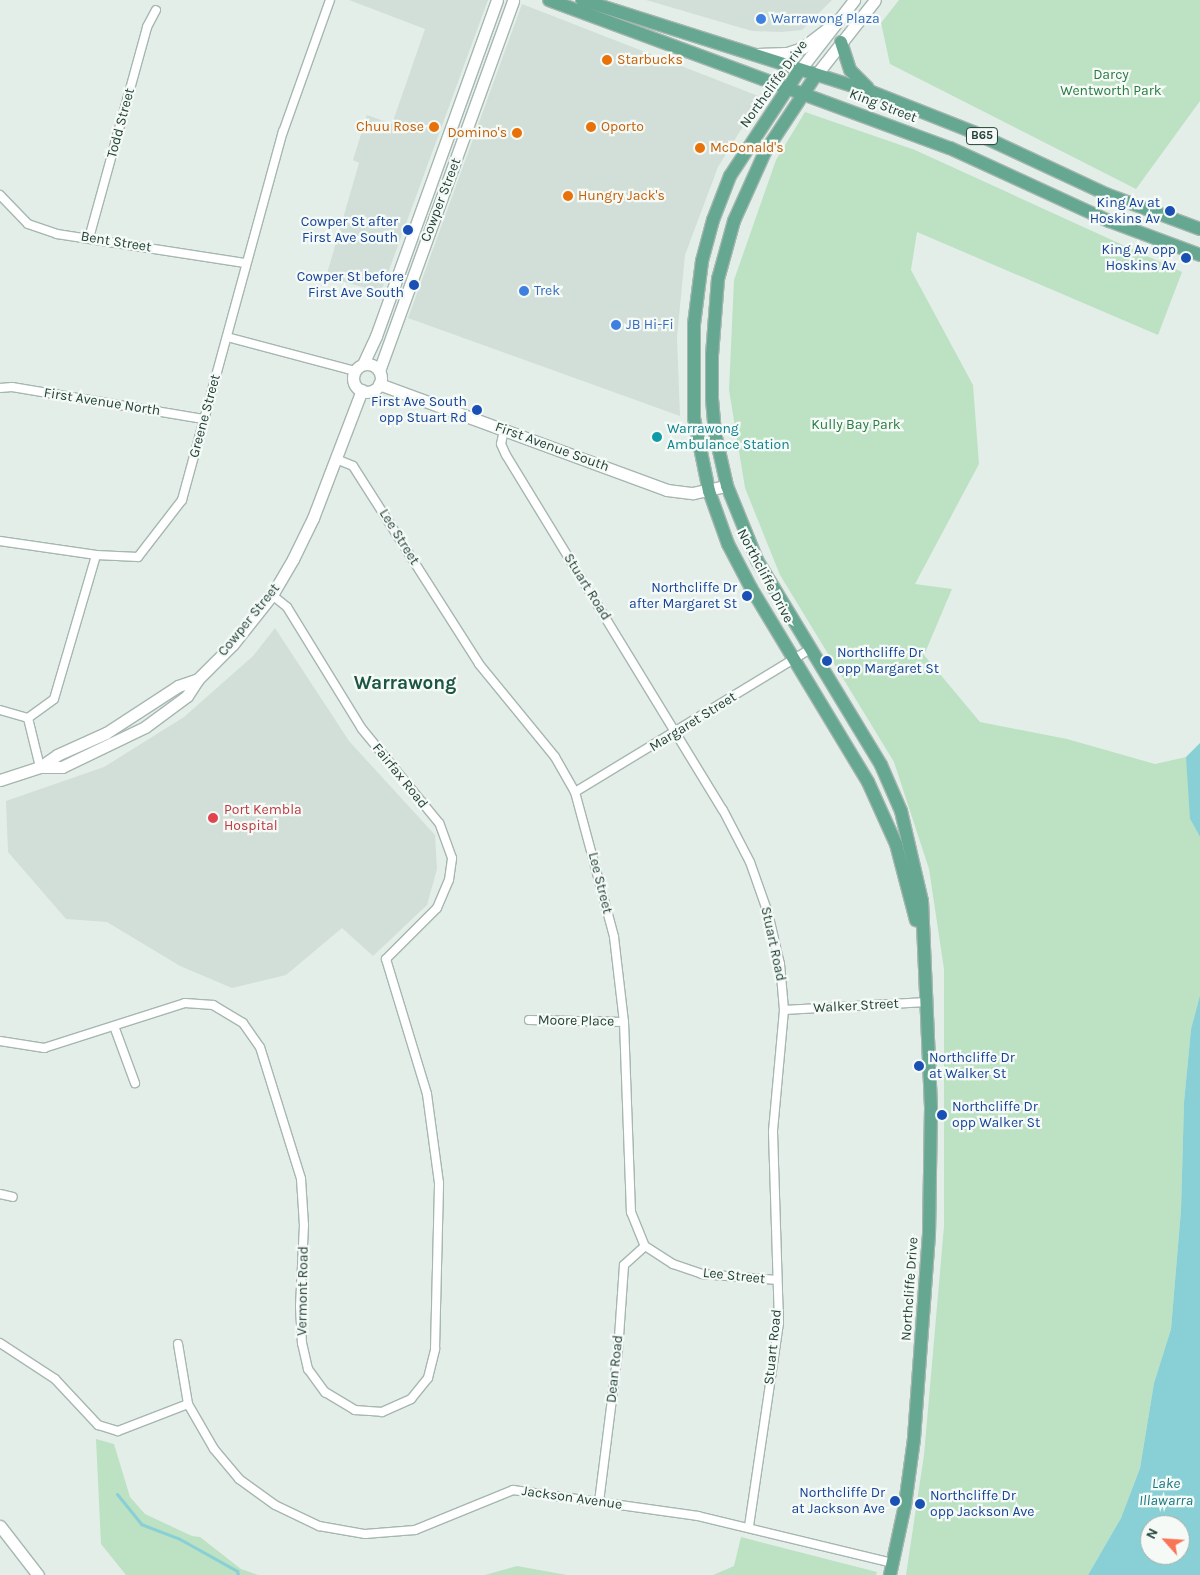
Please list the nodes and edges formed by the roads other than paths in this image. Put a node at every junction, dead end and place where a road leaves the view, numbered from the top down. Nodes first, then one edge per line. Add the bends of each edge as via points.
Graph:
1 (330, 0) edge
2 (497, 0) edge
3 (514, 0) edge
4 (549, 0) edge
5 (582, 0) edge
6 (854, 0) edge
7 (875, 0) edge
8 (156, 10) dead end
9 (840, 19) junction
10 (841, 42) junction
11 (748, 54) junction
12 (800, 71) junction
13 (816, 75) junction
14 (786, 88) junction
15 (872, 92) junction
16 (803, 94) junction
17 (0, 195) edge
18 (1200, 230) edge
19 (89, 238) junction
20 (1200, 255) edge
21 (246, 263) junction
22 (226, 337) junction
23 (359, 368) junction
24 (379, 371) junction
25 (379, 384) junction
26 (0, 388) edge
27 (362, 390) junction
28 (203, 419) junction
29 (504, 430) junction
30 (336, 459) junction
31 (727, 486) junction
32 (709, 491) junction
33 (0, 541) edge
34 (96, 555) junction
35 (272, 595) junction
36 (809, 650) junction
37 (794, 659) junction
38 (198, 679) junction
39 (159, 700) junction
40 (0, 710) edge
41 (28, 718) junction
42 (145, 727) junction
43 (106, 733) junction
44 (676, 733) junction
45 (40, 767) junction
46 (0, 780) edge
47 (575, 792) junction
48 (386, 959) joint
49 (927, 1002) junction
50 (784, 1010) junction
51 (530, 1020) dead end
52 (624, 1022) junction
53 (114, 1026) junction
54 (0, 1041) edge
55 (135, 1083) dead end
56 (0, 1194) edge
57 (13, 1197) dead end
58 (645, 1246) junction
59 (777, 1280) junction
60 (0, 1342) edge
61 (178, 1344) dead end
62 (188, 1404) junction
63 (599, 1502) junction
64 (0, 1526) edge
65 (749, 1527) junction
66 (891, 1569) edge
67 (38, 1575) edge

1 - 21 street, Greene Street via 283,132
2 - 23 main road, Cowper Street via 376,336
3 - 24 main road, Cowper Street
4 - 14 main road, King Street / B65
5 - 11 main road, King Street / B65
6 - 9 main road, Northcliffe Drive
7 - 10 main road, Northcliffe Drive
8 - 19 street, Todd Street via 147,28
9 - 11 main road via 807,46 795,51
9 - 12 main road, Northcliffe Drive
10 - 13 main road, Northcliffe Drive
10 - 15 main road via 850,70
11 - 12 main road, King Street / B65
12 - 13 main road, King Street / B65
12 - 14 main road, Northcliffe Drive
13 - 15 main road, King Street / B65
13 - 16 main road, Northcliffe Drive
14 - 16 main road, King Street / B65
14 - 32 main road, Northcliffe Drive via 730,176 713,220 700,268 692,363 694,418
15 - 18 main road, King Street / B65 via 973,132 1106,194
16 - 20 main road, King Street / B65 via 950,148 1109,221
16 - 31 main road, Northcliffe Drive via 752,177 734,221 718,279 712,399 714,433
17 - 19 street, Bent Street via 28,224 57,234
19 - 21 street, Bent Street
21 - 22 street, Greene Street
22 - 23 street
22 - 28 street, Greene Street
23 - 24 main road via 370,364
23 - 27 main road via 353,380
24 - 25 main road
25 - 27 main road via 370,391
25 - 29 main road, First Avenue South
26 - 28 street, First Avenue North via 12,387
27 - 30 main road, Cowper Street
28 - 34 street, Greene Street via 182,500 138,557
29 - 32 main road, First Avenue South via 667,490
29 - 44 street, Stuart Road via 502,444 506,455
30 - 35 main road, Cowper Street via 313,518
30 - 47 street, Lee Street via 353,466 479,664 555,757
31 - 32 main road, First Avenue South
31 - 36 main road, Northcliffe Drive via 757,560
32 - 37 main road, Northcliffe Drive via 728,544
33 - 34 street
34 - 41 street via 54,699
35 - 38 main road, Cowper Street
35 - 48 street, Fairfax Road via 287,607 362,729 439,823 448,841 452,858 449,880 438,908
36 - 37 street, Margaret Street
36 - 49 main road, Northcliffe Drive via 881,765 901,811 922,901
37 - 44 street, Margaret Street
37 - 49 main road, Northcliffe Drive via 868,782 896,844 914,904
38 - 39 main road, Cowper Street via 178,686
38 - 42 main road, Cowper Street via 187,696
39 - 42 main road
39 - 43 main road, Cowper Street
40 - 41 street
41 - 45 street
42 - 43 main road via 132,726 115,735
42 - 45 main road, Cowper Street via 62,767
43 - 45 main road, Cowper Street via 57,755
44 - 47 street, Margaret Street
44 - 50 street, Stuart Road via 750,862 768,913 780,964
45 - 46 main road, Cowper Street
47 - 52 street, Lee Street via 614,937
48 - 53 street, Vermont Road via 427,1094 439,1183 440,1269 435,1349 428,1378 411,1399 382,1412 354,1410 325,1392 308,1369 302,1343 300,1306 304,1224 301,1179 260,1047 243,1023 213,1005 184,1003
49 - 50 street, Walker Street
49 - 66 main road, Northcliffe Drive via 931,1108 929,1234 914,1439
50 - 59 street, Stuart Road via 773,1132
51 - 52 street, Moore Place
52 - 58 street, Lee Street via 630,1202
53 - 54 street, Vermont Road via 44,1048
53 - 55 street
56 - 57 street
58 - 59 street, Lee Street via 672,1264 702,1274
58 - 63 street, Dean Road via 624,1265 618,1351
59 - 65 street, Stuart Road via 779,1323
60 - 62 street via 55,1379 98,1425 118,1431
61 - 62 street, Jackson Avenue
62 - 63 street, Jackson Avenue via 214,1449 239,1479 275,1505 319,1526 365,1534 415,1530 513,1490
63 - 65 street, Jackson Avenue
64 - 67 main road
65 - 66 street, Jackson Avenue

